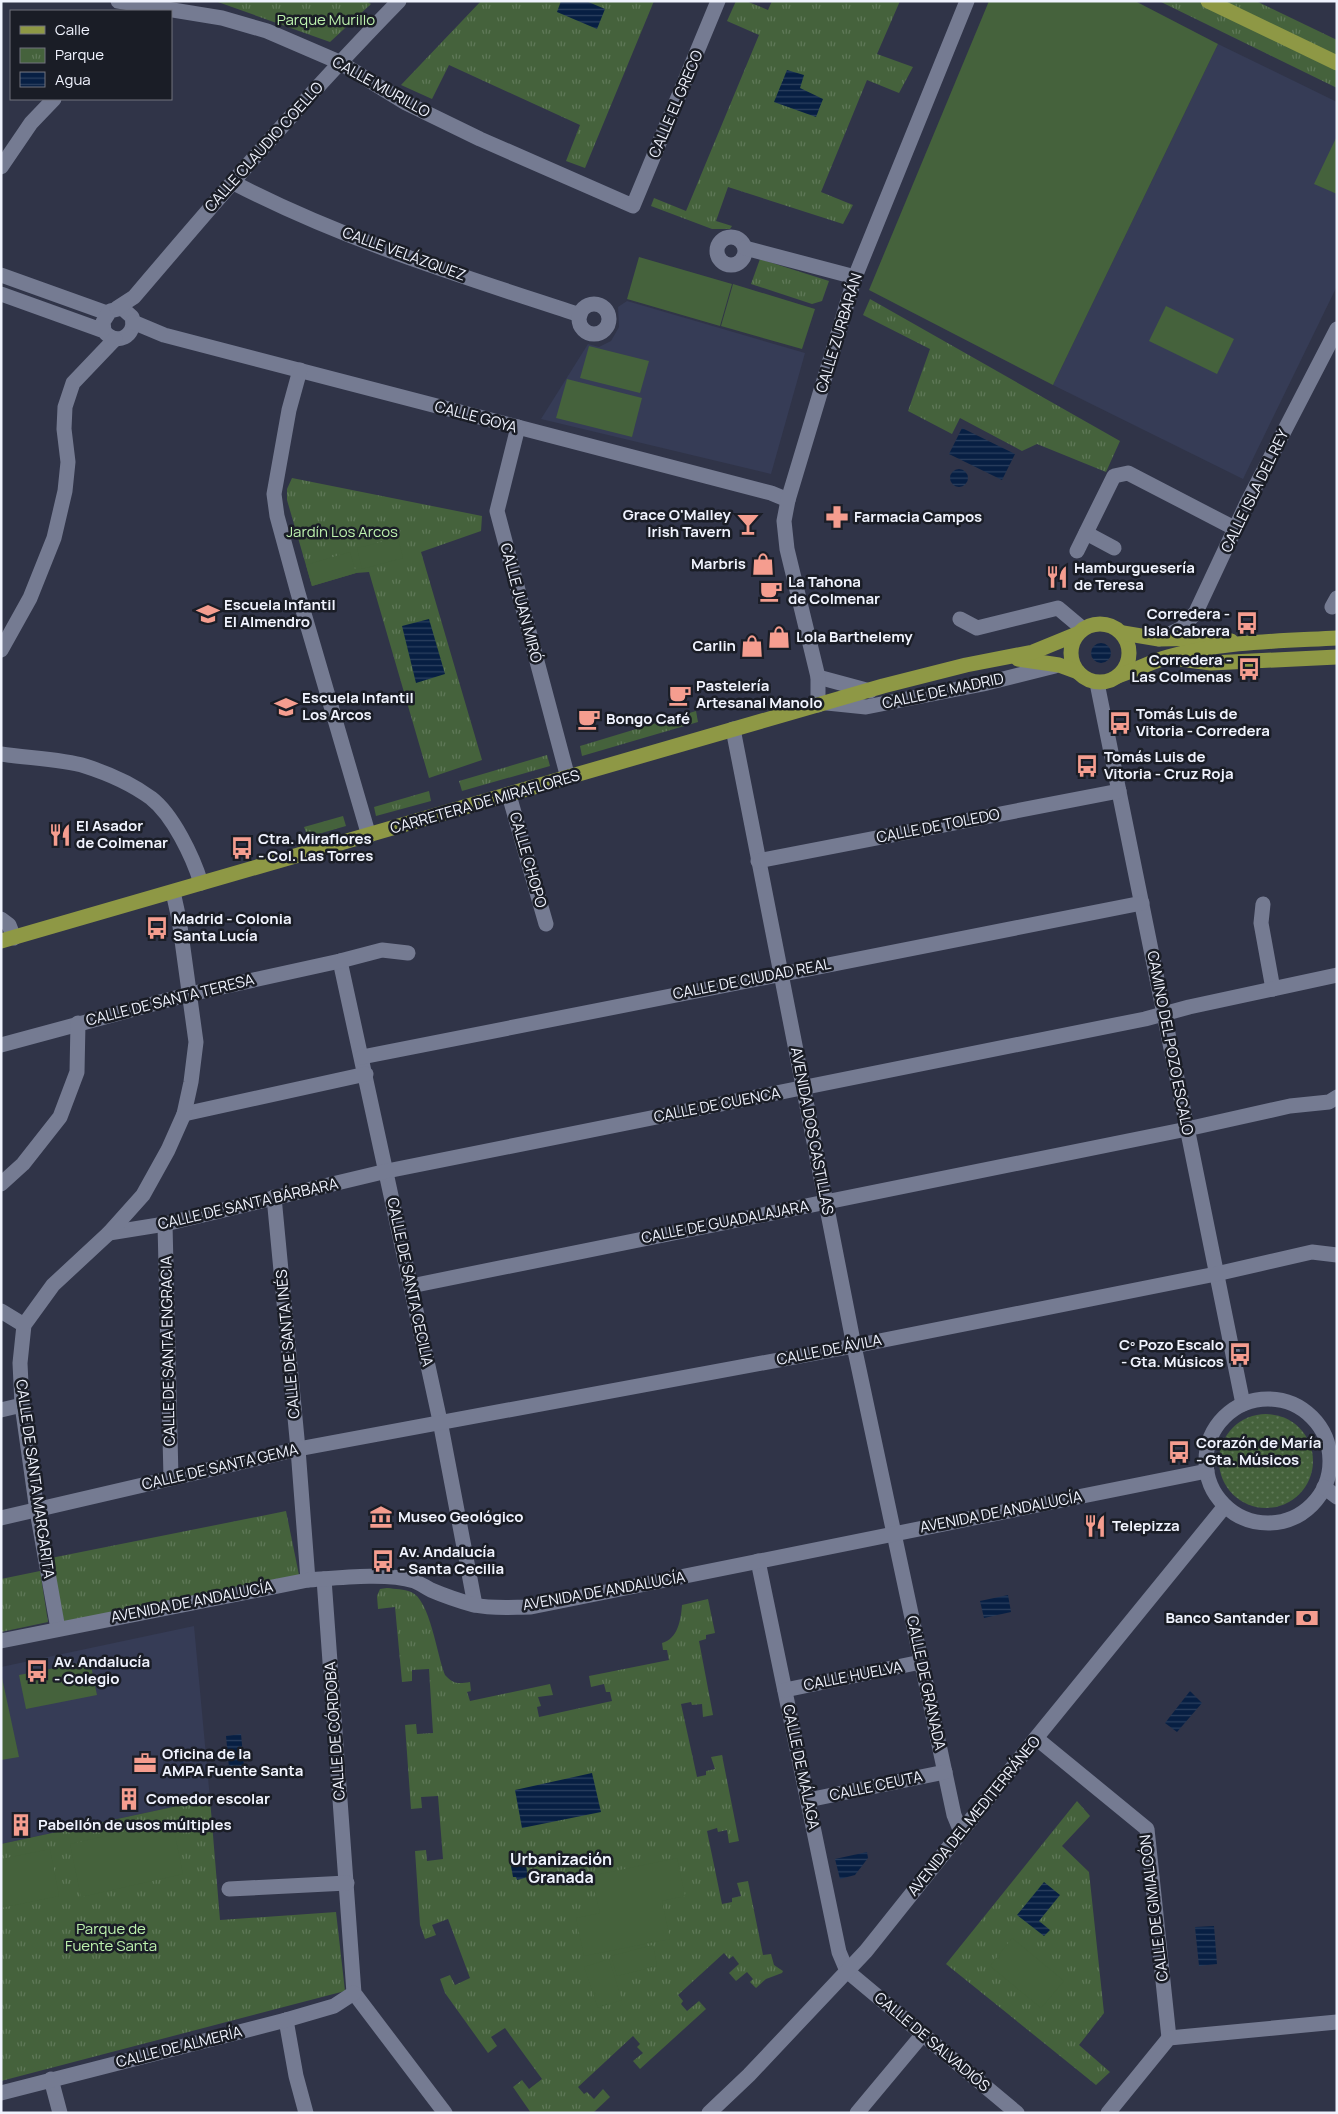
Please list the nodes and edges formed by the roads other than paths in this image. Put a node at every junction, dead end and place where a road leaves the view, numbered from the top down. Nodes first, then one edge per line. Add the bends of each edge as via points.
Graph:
1 (118, 1) edge
2 (399, 1) edge
3 (718, 1) edge
4 (968, 1) edge
5 (1208, 1) edge
6 (159, 6) edge
7 (340, 62) junction
8 (1337, 63) edge
9 (53, 100) edge
10 (1, 167) edge
11 (232, 182) junction
12 (633, 206) joint
13 (745, 248) dead end
14 (1, 275) edge
15 (855, 277) junction
16 (1, 294) edge
17 (134, 297) junction
18 (112, 311) junction
19 (580, 315) dead end
20 (133, 319) junction
21 (1337, 329) edge
22 (164, 335) junction
23 (114, 336) junction
24 (300, 370) junction
25 (518, 427) junction
26 (788, 500) junction
27 (1236, 529) junction
28 (1086, 533) junction
29 (1114, 548) dead end
30 (1077, 551) dead end
31 (960, 619) dead end
32 (1080, 632) junction
33 (1123, 633) junction
34 (1337, 638) edge
35 (1159, 639) junction
36 (1247, 643) junction
37 (1, 650) edge
38 (1169, 657) junction
39 (1337, 657) edge
40 (1009, 658) junction
41 (1059, 665) junction
42 (1078, 672) junction
43 (1118, 676) junction
44 (818, 677) junction
45 (1097, 682) junction
46 (876, 689) junction
47 (822, 704) junction
48 (733, 729) junction
49 (1, 754) edge
50 (568, 778) junction
51 (1119, 791) junction
52 (509, 795) junction
53 (369, 836) junction
54 (758, 861) junction
55 (201, 883) junction
56 (173, 892) junction
57 (1142, 903) junction
58 (1263, 904) dead end
59 (1, 919) edge
60 (546, 924) dead end
61 (8, 939) edge
62 (408, 953) dead end
63 (340, 961) junction
64 (780, 974) junction
65 (1337, 975) edge
66 (1273, 989) junction
67 (190, 994) junction
68 (1164, 1014) junction
69 (78, 1023) junction
70 (1, 1045) edge
71 (362, 1057) junction
72 (366, 1074) junction
73 (804, 1088) junction
74 (1334, 1104) edge
75 (184, 1114) junction
76 (1187, 1129) junction
77 (387, 1171) junction
78 (1, 1184) edge
79 (274, 1198) junction
80 (826, 1201) junction
81 (165, 1224) junction
82 (109, 1233) junction
83 (1337, 1255) edge
84 (1216, 1274) junction
85 (411, 1286) junction
86 (1, 1311) edge
87 (24, 1325) junction
88 (854, 1346) junction
89 (1243, 1404) junction
90 (22, 1406) junction
91 (1, 1410) edge
92 (440, 1421) junction
93 (1332, 1447) edge
94 (298, 1449) junction
95 (1207, 1471) junction
96 (171, 1478) junction
97 (1324, 1487) junction
98 (1337, 1497) edge
99 (1225, 1506) junction
100 (36, 1511) junction
101 (1, 1518) edge
102 (894, 1533) junction
103 (758, 1561) junction
104 (324, 1579) junction
105 (308, 1580) junction
106 (475, 1605) junction
107 (58, 1628) junction
108 (1, 1641) edge
109 (921, 1662) junction
110 (785, 1690) junction
111 (1036, 1738) junction
112 (945, 1772) junction
113 (808, 1800) junction
114 (961, 1832) junction
115 (347, 1883) junction
116 (229, 1889) dead end
117 (847, 1971) junction
118 (354, 1993) junction
119 (286, 2020) junction
120 (1337, 2022) edge
121 (923, 2034) junction
122 (1169, 2038) junction
123 (51, 2079) junction
124 (1, 2093) edge
125 (60, 2113) edge
126 (306, 2113) edge
127 (445, 2113) edge
128 (709, 2113) edge
129 (857, 2113) edge
130 (1017, 2113) edge
131 (1108, 2113) edge

1 - 6 street, CALLE MURILLO
2 - 7 street, CALLE CLAUDIO COELLO
3 - 12 street, CALLE EL GRECO
4 - 15 street, CALLE ZURBARÁN
5 - 8 main road
6 - 7 street, CALLE MURILLO via 222,18 267,31
7 - 11 street, CALLE CLAUDIO COELLO
7 - 12 street, CALLE MURILLO via 406,103
9 - 10 street via 31,123
11 - 17 street, CALLE CLAUDIO COELLO
11 - 19 street, CALLE VELÁZQUEZ via 400,256
13 - 15 street
14 - 18 street
15 - 26 street, CALLE ZURBARÁN
16 - 23 street, CALLE GOYA
17 - 18 street, CALLE CLAUDIO COELLO
17 - 20 street
18 - 20 street via 126,310
18 - 23 street via 103,322
20 - 22 street, CALLE GOYA
20 - 23 street via 132,331
21 - 27 street, CALLE ISLA DEL REY
22 - 23 street, CALLE GOYA
22 - 24 street, CALLE GOYA
23 - 37 street via 73,383 65,406 68,462 65,492 54,538 30,598
24 - 25 street, CALLE GOYA
24 - 53 street via 289,410 274,494 277,516
25 - 26 street, CALLE GOYA
25 - 50 street, CALLE JUAN MIRÓ via 497,511
26 - 44 street, CALLE ZURBARÁN via 784,521 787,549
27 - 28 street via 1128,473 1122,473 1114,476
27 - 35 street, CALLE ISLA DEL REY via 1196,612 1182,628
28 - 29 street
28 - 30 street
31 - 32 street via 977,628 1058,608
32 - 33 main road via 1091,624 1099,623 1116,627
32 - 40 main road, CALLE DE MADRID via 1033,652
32 - 42 main road via 1071,649
33 - 35 main road
33 - 43 main road via 1128,642 1129,661
34 - 36 main road
35 - 36 main road via 1212,638
36 - 38 main road
38 - 39 main road via 1211,663
38 - 43 main road
40 - 41 main road, CALLE DE MADRID
40 - 46 main road, CALLE DE MADRID via 966,665
41 - 42 main road, CALLE DE MADRID
41 - 47 street, CALLE DE MADRID via 866,707
42 - 45 main road
43 - 45 main road
44 - 46 street
44 - 47 street, CALLE ZURBARÁN
45 - 51 street, CAMINO DEL POZO ESCALO
46 - 47 main road, CARRETERA DE MIRAFLORES
47 - 48 main road, CARRETERA DE MIRAFLORES
48 - 50 main road, CARRETERA DE MIRAFLORES
48 - 54 street, AVENIDA DOS CASTILLAS
49 - 55 street via 84,766 122,780 152,798 193,858
50 - 52 main road, CARRETERA DE MIRAFLORES
51 - 54 street, CALLE DE TOLEDO
51 - 57 street, CAMINO DEL POZO ESCALO
52 - 53 main road, CARRETERA DE MIRAFLORES
52 - 60 street, CALLE CHOPO
53 - 55 main road, CARRETERA DE MIRAFLORES
54 - 64 street, AVENIDA DOS CASTILLAS
55 - 56 main road, CARRETERA DE MIRAFLORES
56 - 61 main road, CARRETERA DE MIRAFLORES
56 - 67 street, CALLE DE SANTA MARGARITA
57 - 64 street, CALLE DE CIUDAD REAL
57 - 68 street, CAMINO DEL POZO ESCALO
58 - 66 street via 1261,923
59 - 61 street via 9,926
62 - 63 street, CALLE DE SANTA TERESA via 382,950
63 - 67 street, CALLE DE SANTA TERESA
63 - 71 street, CALLE DE SANTA CECILIA
64 - 71 street, CALLE DE CIUDAD REAL
64 - 73 street, AVENIDA DOS CASTILLAS
65 - 66 street, CALLE DE CUENCA
66 - 68 street, CALLE DE CUENCA
67 - 69 street, CALLE DE SANTA TERESA
67 - 75 street, CALLE DE SANTA MARGARITA via 196,1042
68 - 73 street, CALLE DE CUENCA
68 - 76 street, CAMINO DEL POZO ESCALO
69 - 70 street, CALLE DE SANTA TERESA
69 - 78 street via 77,1072 60,1117 23,1164
71 - 72 street, CALLE DE SANTA CECILIA
72 - 75 street
72 - 77 street, CALLE DE SANTA CECILIA
73 - 77 street, CALLE DE CUENCA
73 - 80 street, AVENIDA DOS CASTILLAS
74 - 76 street, CALLE DE GUADALAJARA via 1290,1106
75 - 82 street, CALLE DE SANTA MARGARITA via 143,1195
76 - 80 street, CALLE DE GUADALAJARA
76 - 84 street, CAMINO DEL POZO ESCALO
77 - 79 street, CALLE DE SANTA BÁRBARA
77 - 85 street, CALLE DE SANTA CECILIA
79 - 81 street, CALLE DE SANTA BÁRBARA
79 - 94 street, CALLE DE SANTA INÉS
80 - 85 street, CALLE DE GUADALAJARA
80 - 88 street, AVENIDA DOS CASTILLAS
81 - 82 street, CALLE DE SANTA BÁRBARA
81 - 96 street, CALLE DE SANTA ENGRACIA
82 - 87 street, CALLE DE SANTA MARGARITA via 53,1285
83 - 84 street, CALLE DE ÁVILA via 1312,1252
84 - 88 street, CALLE DE ÁVILA
84 - 89 street, CAMINO DEL POZO ESCALO
85 - 92 street, CALLE DE SANTA CECILIA
86 - 87 street
87 - 90 street, CALLE DE SANTA MARGARITA via 20,1363
88 - 92 street, CALLE DE ÁVILA
88 - 102 street, AVENIDA DOS CASTILLAS
89 - 93 street via 1266,1399 1296,1406 1319,1425
89 - 95 street via 1216,1427 1207,1449
90 - 91 street
90 - 100 street, CALLE DE SANTA MARGARITA
92 - 94 street, CALLE DE SANTA GEMA
92 - 106 street, CALLE DE SANTA CECILIA
93 - 97 street
94 - 96 street, CALLE DE SANTA GEMA
94 - 105 street, CALLE DE SANTA INÉS
95 - 99 street via 1213,1489
95 - 102 street, AVENIDA DE ANDALUCÍA
96 - 100 street, CALLE DE SANTA GEMA
97 - 98 street
97 - 99 street via 1312,1504 1296,1516 1275,1522 1243,1518
99 - 111 street, AVENIDA DEL MEDITERRÁNEO
100 - 101 street, CALLE DE SANTA GEMA
100 - 107 street, CALLE DE SANTA MARGARITA
102 - 103 street, AVENIDA DE ANDALUCÍA
102 - 109 street, CALLE DE GRANADA
103 - 106 street, AVENIDA DE ANDALUCÍA via 532,1607
103 - 110 street, CALLE DE MÁLAGA
104 - 105 street, AVENIDA DE ANDALUCÍA
104 - 106 street, AVENIDA DE ANDALUCÍA via 381,1577 414,1581
104 - 115 street, CALLE DE CÓRDOBA
105 - 107 street, AVENIDA DE ANDALUCÍA
107 - 108 street, AVENIDA DE ANDALUCÍA
109 - 110 street, CALLE HUELVA
109 - 112 street, CALLE DE GRANADA
110 - 113 street, CALLE DE MÁLAGA
111 - 114 street, AVENIDA DEL MEDITERRÁNEO
111 - 122 street, CALLE DE GIMIALCÓN via 1147,1829
112 - 113 street, CALLE CEUTA
112 - 114 street, CALLE DE GRANADA
113 - 117 street, CALLE DE MÁLAGA via 839,1952
114 - 117 street, AVENIDA DEL MEDITERRÁNEO
115 - 116 street
115 - 118 street, CALLE DE CÓRDOBA
117 - 121 street, CALLE DE SALVADIÓS
117 - 128 street, AVENIDA DEL MEDITERRÁNEO
118 - 119 street, CALLE DE ALMERÍA via 334,2006
118 - 127 street
119 - 123 street, CALLE DE ALMERÍA
119 - 126 street
120 - 122 street
121 - 129 street
121 - 130 street, CALLE DE SALVADIÓS
122 - 131 street
123 - 124 street, CALLE DE ALMERÍA
123 - 125 street

